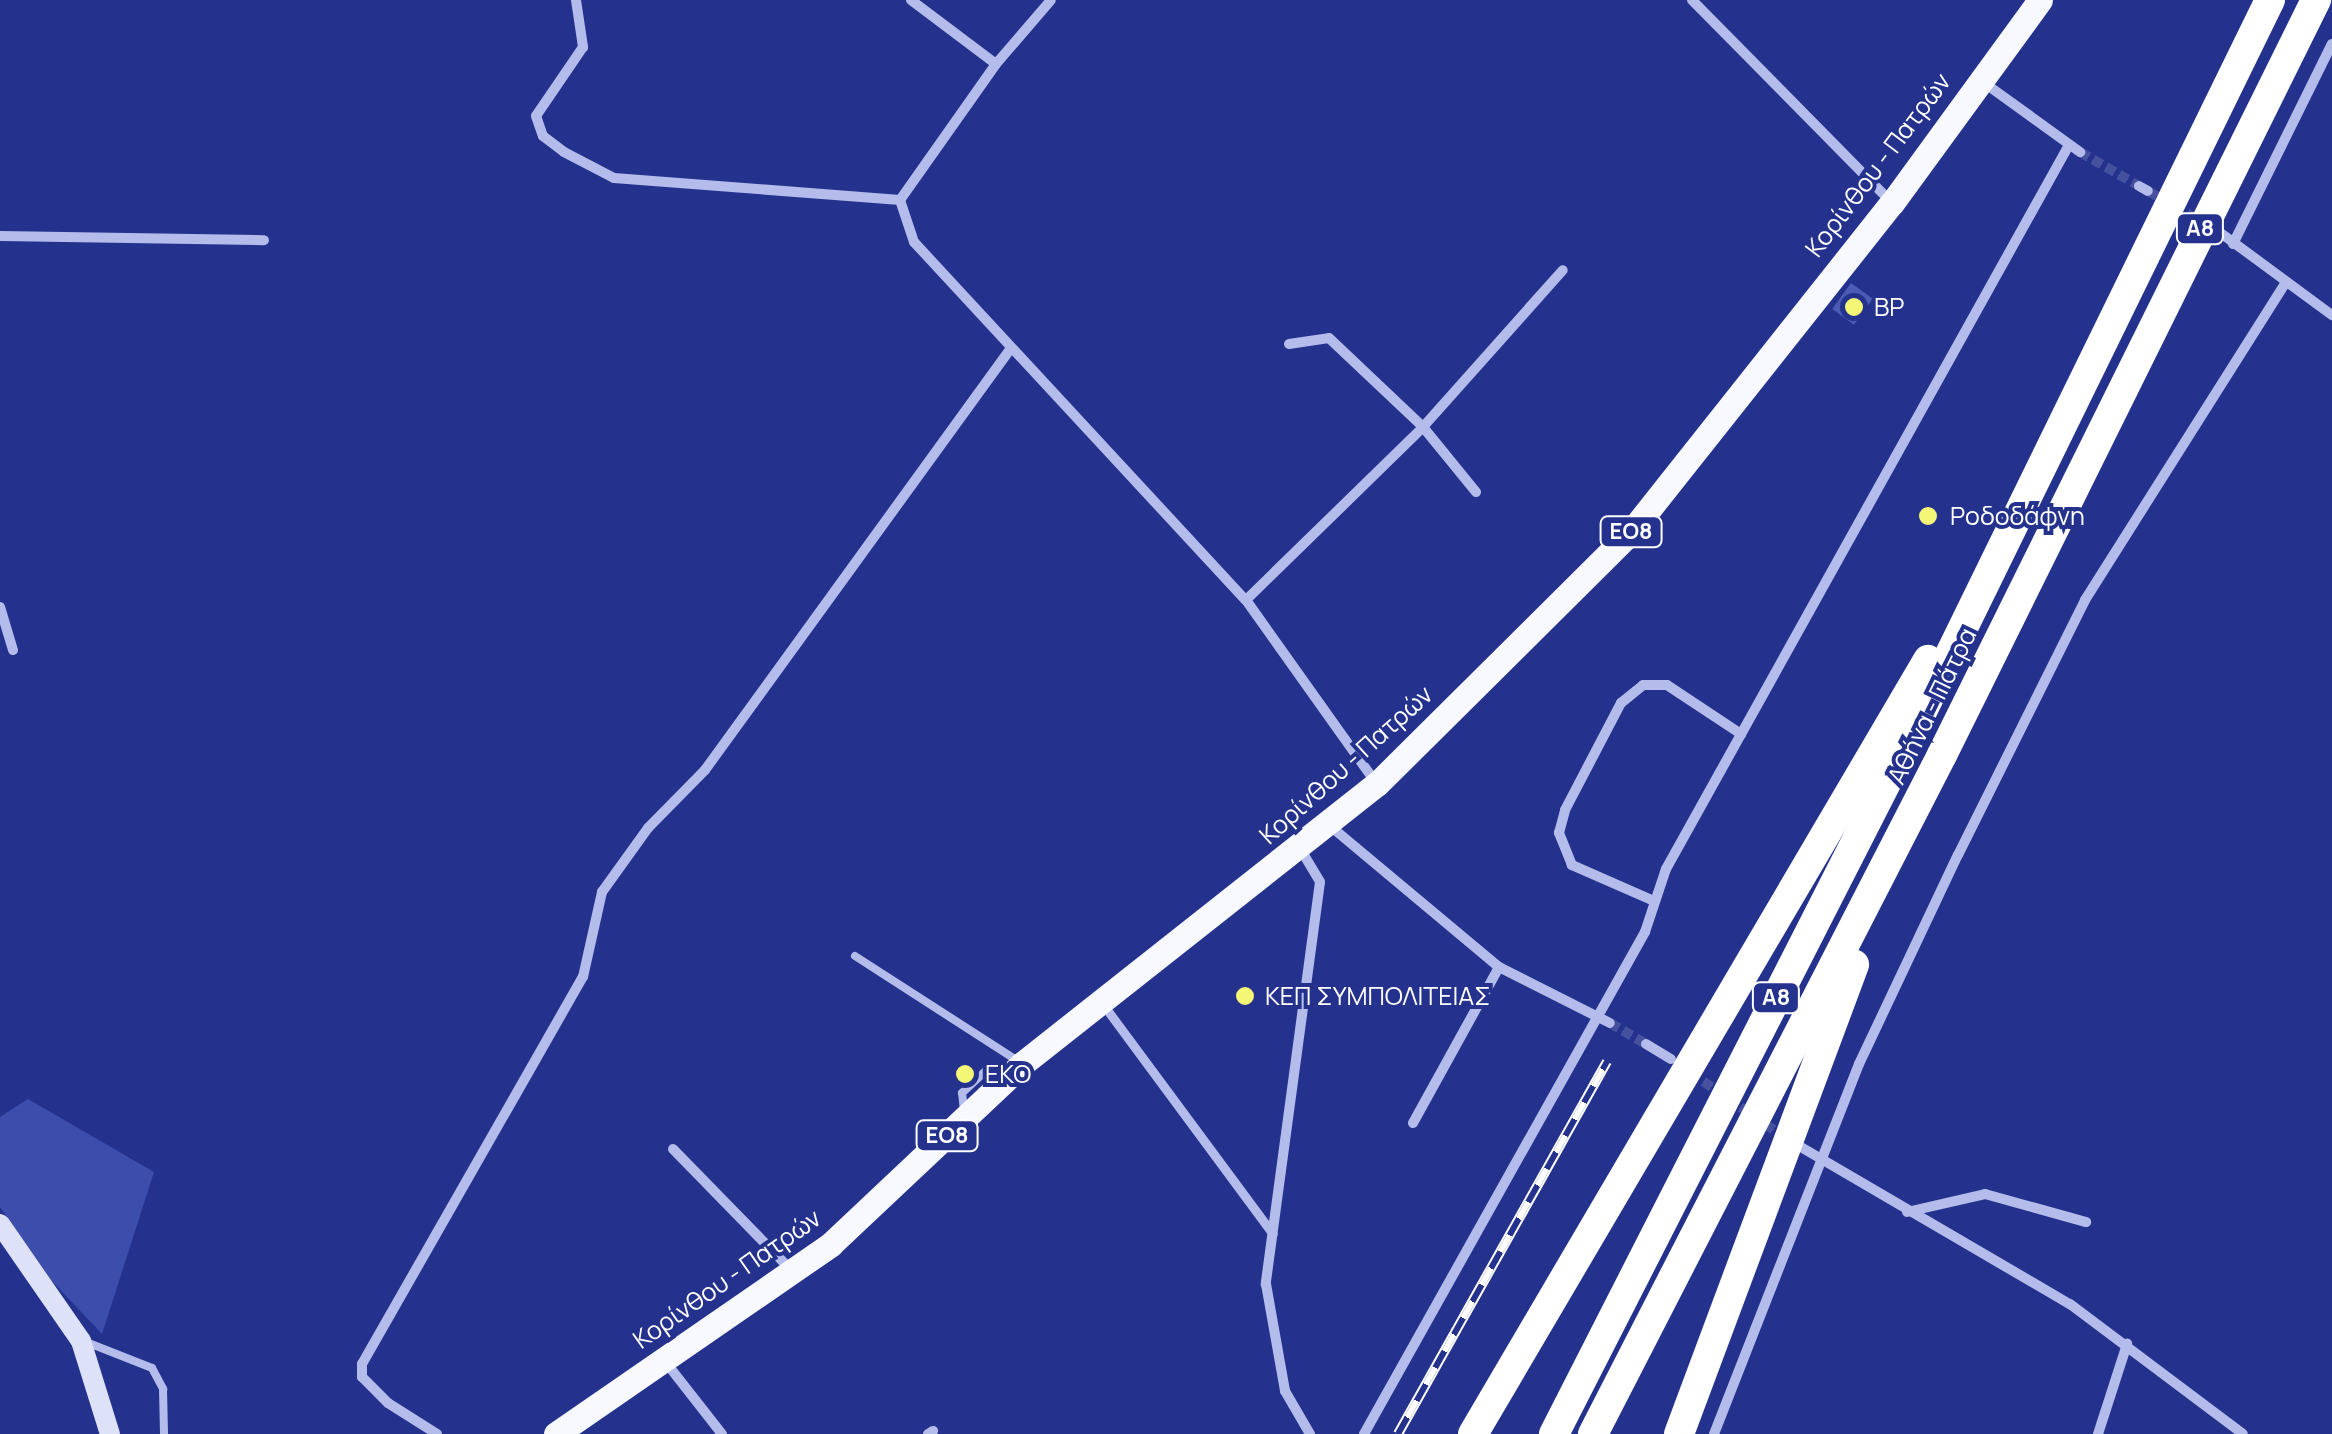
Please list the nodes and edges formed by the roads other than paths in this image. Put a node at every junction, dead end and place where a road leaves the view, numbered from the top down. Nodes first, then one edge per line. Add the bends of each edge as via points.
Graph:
1 (576, 0) edge
2 (910, 0) edge
3 (1051, 0) edge
4 (1692, 0) edge
5 (2040, 0) edge
6 (2270, 0) edge
7 (2316, 0) edge
8 (2332, 44) edge
9 (996, 64) junction
10 (1980, 80) junction
11 (2069, 145) junction
12 (2080, 152) tunnel mouth
13 (900, 200) junction
14 (1892, 203) junction
15 (2222, 234) dead end
16 (0, 236) edge
17 (264, 240) dead end
18 (2233, 244) junction
19 (1563, 270) dead end
20 (2284, 284) junction
21 (2332, 315) edge
22 (1289, 344) dead end
23 (1011, 348) junction
24 (1423, 427) junction
25 (1476, 492) dead end
26 (1991, 560) junction
27 (1246, 600) junction
28 (0, 606) edge
29 (13, 650) dead end
30 (1741, 734) junction
31 (1942, 755) junction
32 (1377, 784) junction
33 (1329, 825) junction
34 (1301, 850) junction
35 (1654, 901) junction
36 (855, 956) dead end
37 (1499, 967) junction
38 (1100, 999) junction
39 (1597, 1016) junction
40 (1610, 1023) tunnel mouth
41 (1646, 1044) tunnel mouth
42 (1671, 1059) dead end
43 (1017, 1069) junction
44 (1412, 1123) dead end
45 (1794, 1143) tunnel mouth
46 (673, 1149) dead end
47 (1820, 1161) junction
48 (1907, 1212) junction
49 (2086, 1222) dead end
50 (0, 1224) edge
51 (1273, 1234) junction
52 (793, 1272) junction
53 (81, 1341) junction
54 (2126, 1344) junction
55 (664, 1360) junction
56 (110, 1434) edge
57 (164, 1434) edge
58 (436, 1434) edge
59 (556, 1434) edge
60 (722, 1434) edge
61 (1310, 1434) edge
62 (1364, 1434) edge
63 (1473, 1434) edge
64 (1554, 1434) edge
65 (1593, 1434) edge
66 (1678, 1434) edge
67 (1714, 1434) edge
68 (2098, 1434) edge
69 (2243, 1434) edge

1 - 13 street via 583,47 536,116 542,136 564,152 614,178
2 - 9 street
3 - 9 street
4 - 14 street
5 - 10 main road, Κορίνθου - Πατρών / ΕΟ8
6 - 26 highway, Αθήνα - Πάτρα / Α8
7 - 31 highway, Αθήνα - Πάτρα / Α8
8 - 18 street
9 - 13 street
10 - 11 street
10 - 14 main road, Κορίνθου - Πατρών / ΕΟ8
11 - 12 street
11 - 30 street
13 - 23 street via 914,242
14 - 32 main road, Κορίνθου - Πατρών / ΕΟ8 via 1612,554
15 - 18 street
16 - 17 street
18 - 20 street
19 - 24 street
20 - 21 street
20 - 47 street via 2085,600
22 - 24 street via 1329,338
23 - 27 street
23 - 58 street via 706,770 602,892 583,977 362,1364 362,1376 388,1404
24 - 25 street
24 - 27 street
26 - 63 highway
26 - 64 highway, Αθήνα - Πάτρα / Α8 via 1912,732
27 - 32 street
28 - 29 street
30 - 35 street
30 - 35 street via 1667,685 1643,684 1621,703 1564,810 1559,833 1572,864
31 - 65 highway, Αθήνα - Πάτρα / Α8
31 - 66 highway via 1832,1015
32 - 33 main road, Κορίνθου - Πατρών / ΕΟ8
33 - 34 main road, Κορίνθου - Πατρών / ΕΟ8
33 - 37 street
34 - 38 main road, Κορίνθου - Πατρών / ΕΟ8
34 - 51 street via 1320,882
35 - 39 street
36 - 43 lane
37 - 39 street
37 - 44 street
38 - 43 main road, Κορίνθου - Πατρών / ΕΟ8
38 - 51 street
39 - 40 street
39 - 62 street
41 - 42 street
43 - 52 main road, Κορίνθου - Πατρών / ΕΟ8 via 872,1211
45 - 47 street
46 - 52 street
47 - 48 street
47 - 67 street
48 - 49 street via 1985,1194
48 - 54 street
50 - 53 main road
51 - 61 street via 1266,1284 1274,1349 1285,1391
52 - 55 main road, Κορίνθου - Πατρών / ΕΟ8
53 - 56 main road
53 - 57 lane via 152,1368 164,1388
54 - 68 street
54 - 69 street
55 - 59 main road, Κορίνθου - Πατρών / ΕΟ8
55 - 60 street

